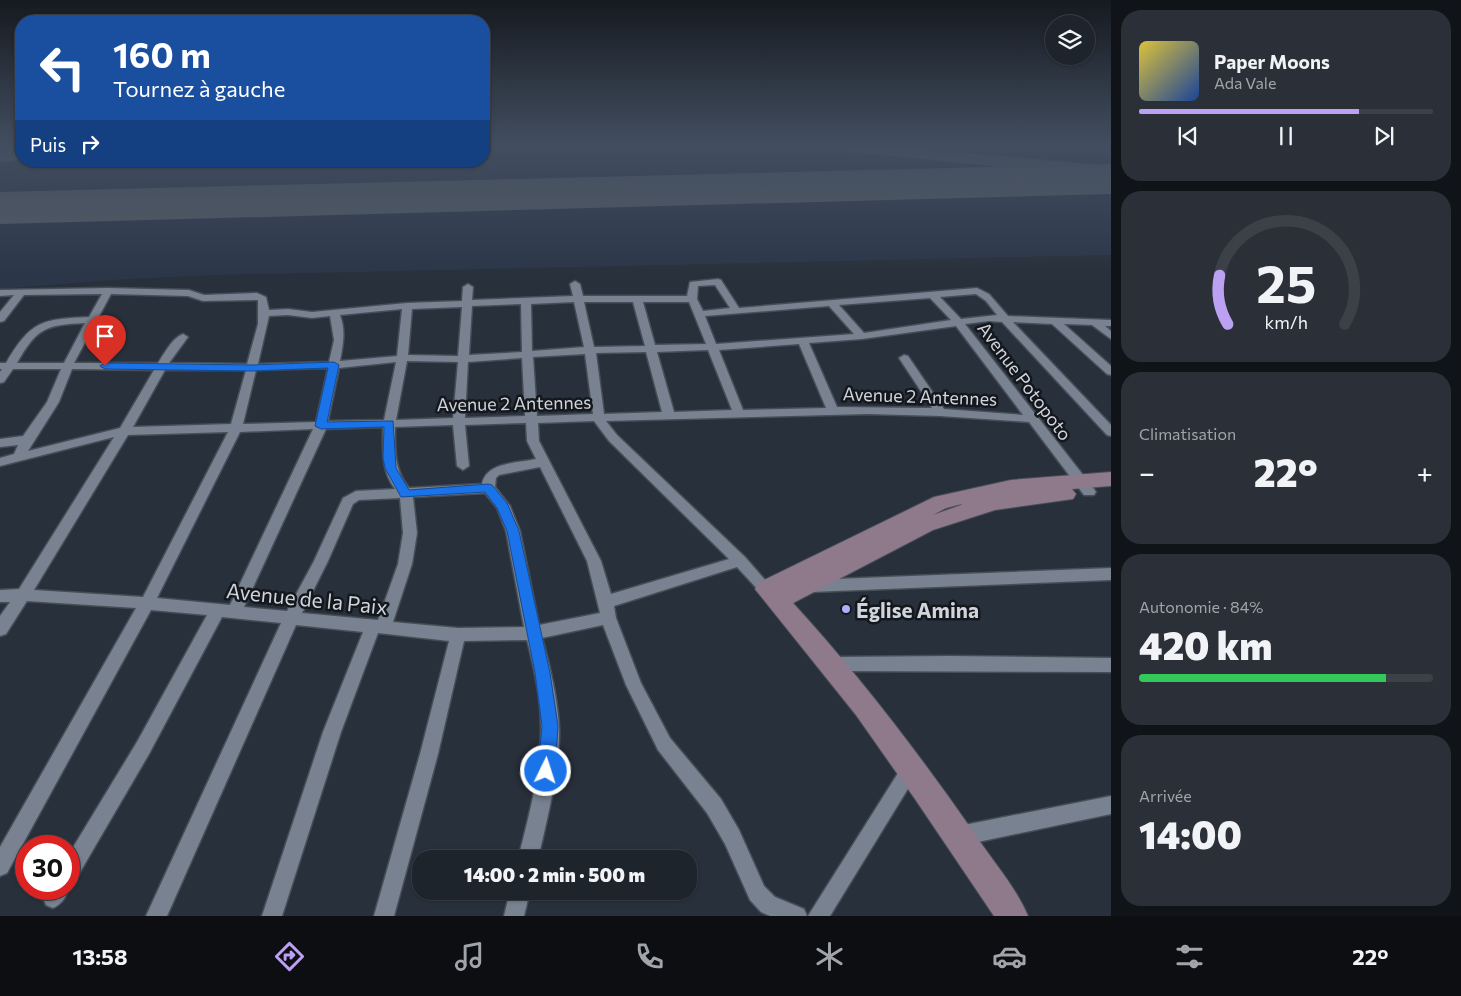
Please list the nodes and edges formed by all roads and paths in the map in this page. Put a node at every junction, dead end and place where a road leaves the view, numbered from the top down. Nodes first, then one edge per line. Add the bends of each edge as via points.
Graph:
1 (575, 284) dead end
2 (468, 287) dead end
3 (108, 291) junction
4 (21, 292) junction
5 (0, 293) edge
6 (932, 294) junction
7 (380, 296) dead end
8 (636, 298) junction
9 (579, 299) junction
10 (692, 299) junction
11 (526, 301) junction
12 (830, 302) junction
13 (467, 304) junction
14 (408, 306) junction
15 (379, 308) junction
16 (736, 310) junction
17 (334, 312) junction
18 (264, 313) junction
19 (699, 314) junction
20 (1004, 318) junction
21 (0, 319) edge
22 (93, 320) junction
23 (1055, 321) junction
24 (958, 322) junction
25 (1094, 322) junction
26 (1111, 323) edge
27 (862, 336) junction
28 (1111, 336) edge
29 (183, 337) dead end
30 (803, 340) junction
31 (713, 347) junction
32 (650, 348) junction
33 (590, 350) junction
34 (527, 354) junction
35 (402, 358) junction
36 (904, 358) dead end
37 (463, 359) junction
38 (68, 365) junction
39 (334, 365) junction
40 (5, 366) edge
41 (160, 367) junction
42 (252, 368) junction
43 (1111, 372) edge
44 (0, 380) edge
45 (834, 410) junction
46 (940, 412) junction
47 (739, 414) junction
48 (670, 415) junction
49 (599, 418) junction
50 (1033, 419) junction
51 (531, 420) junction
52 (459, 421) junction
53 (389, 424) junction
54 (321, 426) junction
55 (236, 428) junction
56 (124, 431) junction
57 (1111, 432) edge
58 (27, 440) junction
59 (0, 443) edge
60 (19, 456) junction
61 (0, 462) edge
62 (543, 462) junction
63 (463, 466) dead end
64 (1111, 479) edge
65 (1084, 486) junction
66 (488, 488) junction
67 (1111, 491) edge
68 (406, 494) junction
69 (949, 508) junction
70 (740, 561) junction
71 (1111, 574) edge
72 (803, 586) junction
73 (24, 595) junction
74 (771, 595) junction
75 (0, 596) edge
76 (0, 602) edge
77 (147, 604) junction
78 (607, 610) junction
79 (226, 611) junction
80 (292, 617) junction
81 (378, 627) junction
82 (0, 629) edge
83 (533, 633) junction
84 (458, 635) junction
85 (833, 664) junction
86 (1111, 665) edge
87 (911, 768) junction
88 (1111, 805) edge
89 (959, 836) junction
90 (530, 850) edge
91 (80, 854) edge
92 (0, 866) edge
93 (518, 900) edge
94 (156, 916) edge
95 (272, 916) edge
96 (384, 916) edge
97 (514, 916) edge
98 (798, 916) edge
99 (818, 916) edge
100 (1012, 916) edge

1 - 9 street
2 - 13 street
3 - 4 street
3 - 18 street via 189,293 203,298 257,296 263,299
3 - 22 street
4 - 5 street
4 - 21 street
6 - 12 street
6 - 20 street via 981,292
6 - 24 street, Avenue Potopoto
7 - 15 street
8 - 9 street
8 - 10 street
8 - 32 street
9 - 11 street
9 - 33 street
10 - 16 street via 693,284 718,282
10 - 19 street
11 - 13 street
11 - 34 street
12 - 16 street
12 - 27 street
13 - 14 street
13 - 37 street
14 - 15 street
14 - 35 street
15 - 17 street
16 - 19 street
17 - 18 street via 312,315
17 - 39 street via 339,340
18 - 42 street
19 - 31 street
20 - 23 street
20 - 24 street
20 - 57 street
22 - 38 street
22 - 40 street via 51,323 41,327
23 - 25 street
23 - 43 street
24 - 27 street
24 - 50 street, Avenue Potopoto
25 - 26 street
25 - 28 street
27 - 30 street
29 - 41 street
30 - 31 street
30 - 45 street
31 - 32 street
31 - 47 street
32 - 33 street
32 - 48 street
33 - 34 street
33 - 49 street
34 - 37 street
34 - 51 street
35 - 37 street
35 - 39 street
35 - 53 street
36 - 46 street
37 - 52 street
38 - 40 street
38 - 41 street
38 - 58 street via 53,402
39 - 42 street
39 - 54 street
40 - 44 street
41 - 42 street
41 - 56 street
42 - 55 street
45 - 46 street, Avenue 2 Antennes
45 - 47 street, Avenue 2 Antennes
46 - 50 street, Avenue 2 Antennes
47 - 48 street, Avenue 2 Antennes
48 - 49 street, Avenue 2 Antennes
49 - 51 street, Avenue 2 Antennes
49 - 70 street via 613,438
50 - 65 street, Avenue Potopoto
51 - 52 street, Avenue 2 Antennes
51 - 62 street via 533,441
52 - 53 street, Avenue 2 Antennes
52 - 63 street
53 - 54 street, Avenue 2 Antennes
53 - 68 street via 390,468
54 - 55 street, Avenue 2 Antennes
54 - 79 street
55 - 56 street, Avenue 2 Antennes
55 - 77 street
56 - 60 street, Avenue 2 Antennes
56 - 73 street
58 - 59 street
58 - 60 street
60 - 61 street, Avenue 2 Antennes
62 - 66 street via 495,472 490,477
62 - 78 street via 588,548
64 - 65 main road
65 - 67 main road
65 - 69 main road
66 - 68 street
66 - 83 street via 503,506 513,531
68 - 80 street via 351,498
68 - 81 street via 410,532 406,556
69 - 72 main road via 926,525
69 - 74 main road
70 - 74 street
70 - 78 street, Avenue de la Paix
71 - 72 street
72 - 74 main road
73 - 75 street, Avenue de la Paix
73 - 76 street
73 - 77 street, Avenue de la Paix
73 - 82 street
74 - 85 main road
77 - 79 street, Avenue de la Paix
77 - 92 street
78 - 83 street, Avenue de la Paix
78 - 98 street via 634,685 664,744 714,806 757,893 768,905
79 - 80 street, Avenue de la Paix
79 - 91 street
80 - 81 street, Avenue de la Paix
80 - 94 street
81 - 84 street, Avenue de la Paix
81 - 95 street via 332,732
83 - 84 street, Avenue de la Paix
83 - 90 street via 543,673 550,726 546,771
84 - 96 street
85 - 86 street
85 - 87 main road
87 - 89 main road
87 - 99 street
88 - 89 street
89 - 100 main road
93 - 97 street

